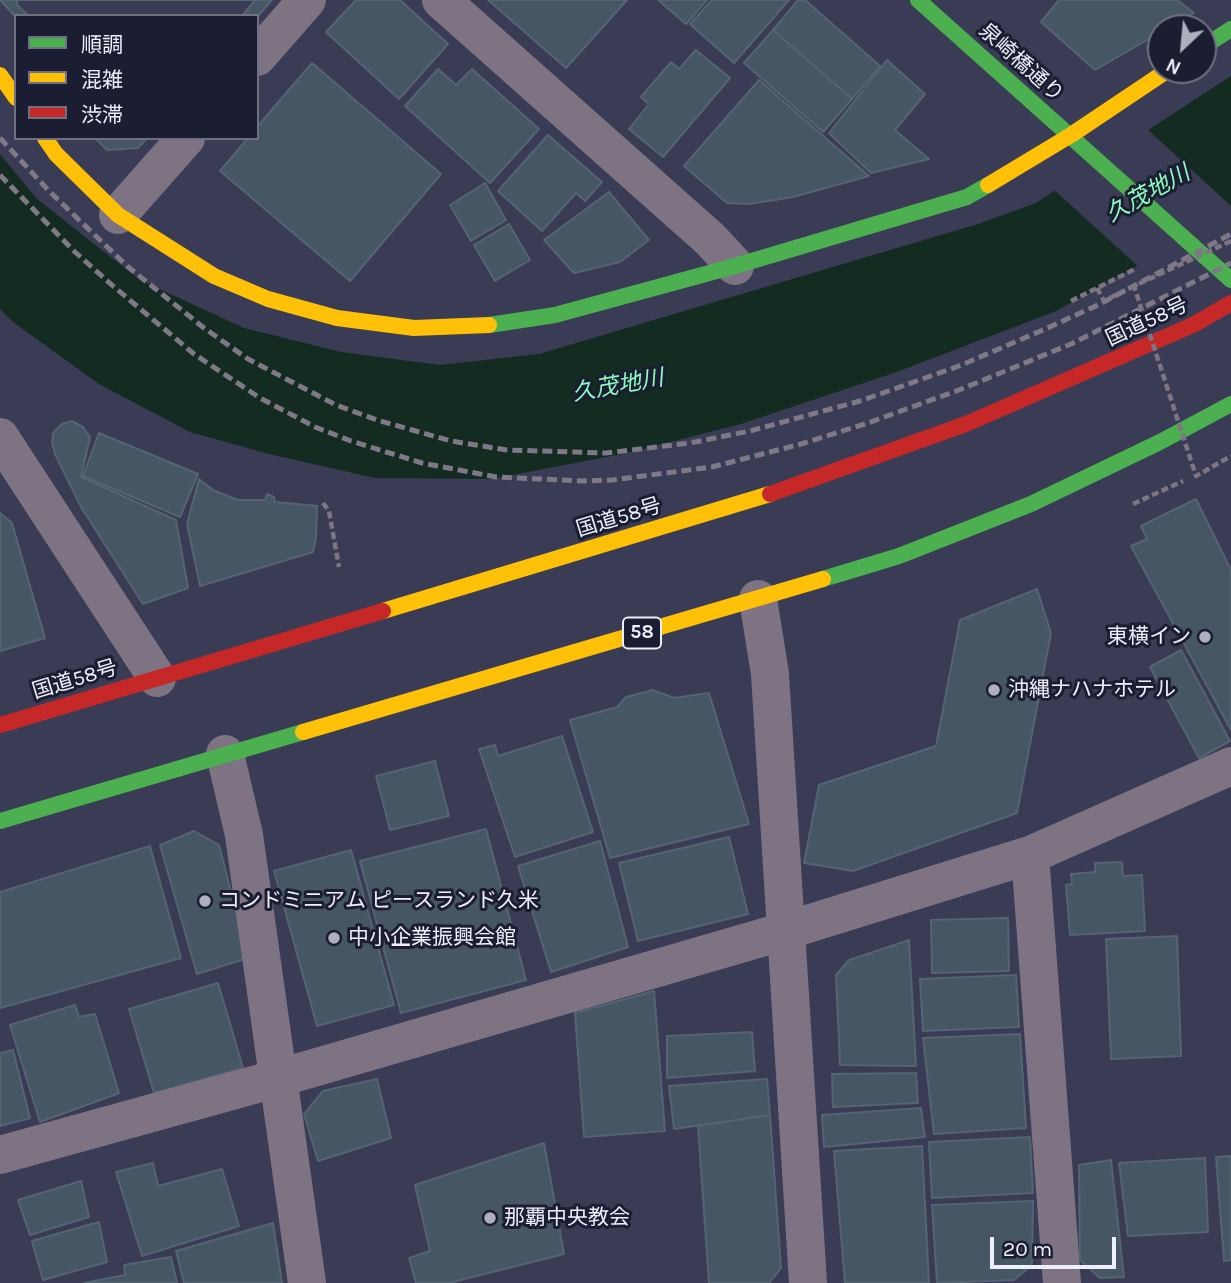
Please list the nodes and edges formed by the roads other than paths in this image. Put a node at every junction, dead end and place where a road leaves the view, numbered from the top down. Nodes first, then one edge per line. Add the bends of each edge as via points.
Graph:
1 (307, 0) edge
2 (441, 0) edge
3 (918, 0) edge
4 (259, 55) edge
5 (0, 75) edge
6 (1147, 84) edge
7 (14, 94) edge
8 (1071, 135) junction
9 (46, 140) edge
10 (184, 140) edge
11 (118, 215) junction
12 (735, 266) junction
13 (1231, 280) edge
14 (1231, 303) edge
15 (1231, 404) edge
16 (0, 438) edge
17 (758, 599) junction
18 (157, 678) junction
19 (0, 725) edge
20 (225, 754) junction
21 (1231, 766) edge
22 (0, 821) edge
23 (1031, 855) junction
24 (785, 931) junction
25 (279, 1078) junction
26 (0, 1155) edge
27 (307, 1283) edge
28 (808, 1283) edge
29 (1062, 1283) edge

1 - 4 street
2 - 12 street
3 - 8 main road, 泉崎橋通り
5 - 7 main road
6 - 8 main road
8 - 12 main road via 967,197
8 - 13 main road, 泉崎橋通り
9 - 11 main road
10 - 11 street
11 - 12 main road via 214,276 268,299 337,318 414,328 477,327 555,315
14 - 18 main road, 国道58号 via 1080,376 853,466 737,505
15 - 17 main road, 58 via 1031,504 899,555
16 - 18 street
17 - 20 main road, 58
17 - 24 street via 770,674
18 - 19 main road, 国道58号
20 - 22 main road, 58
20 - 25 street via 244,835
21 - 23 street
23 - 24 street
23 - 29 street
24 - 25 street
24 - 28 street
25 - 26 street
25 - 27 street

